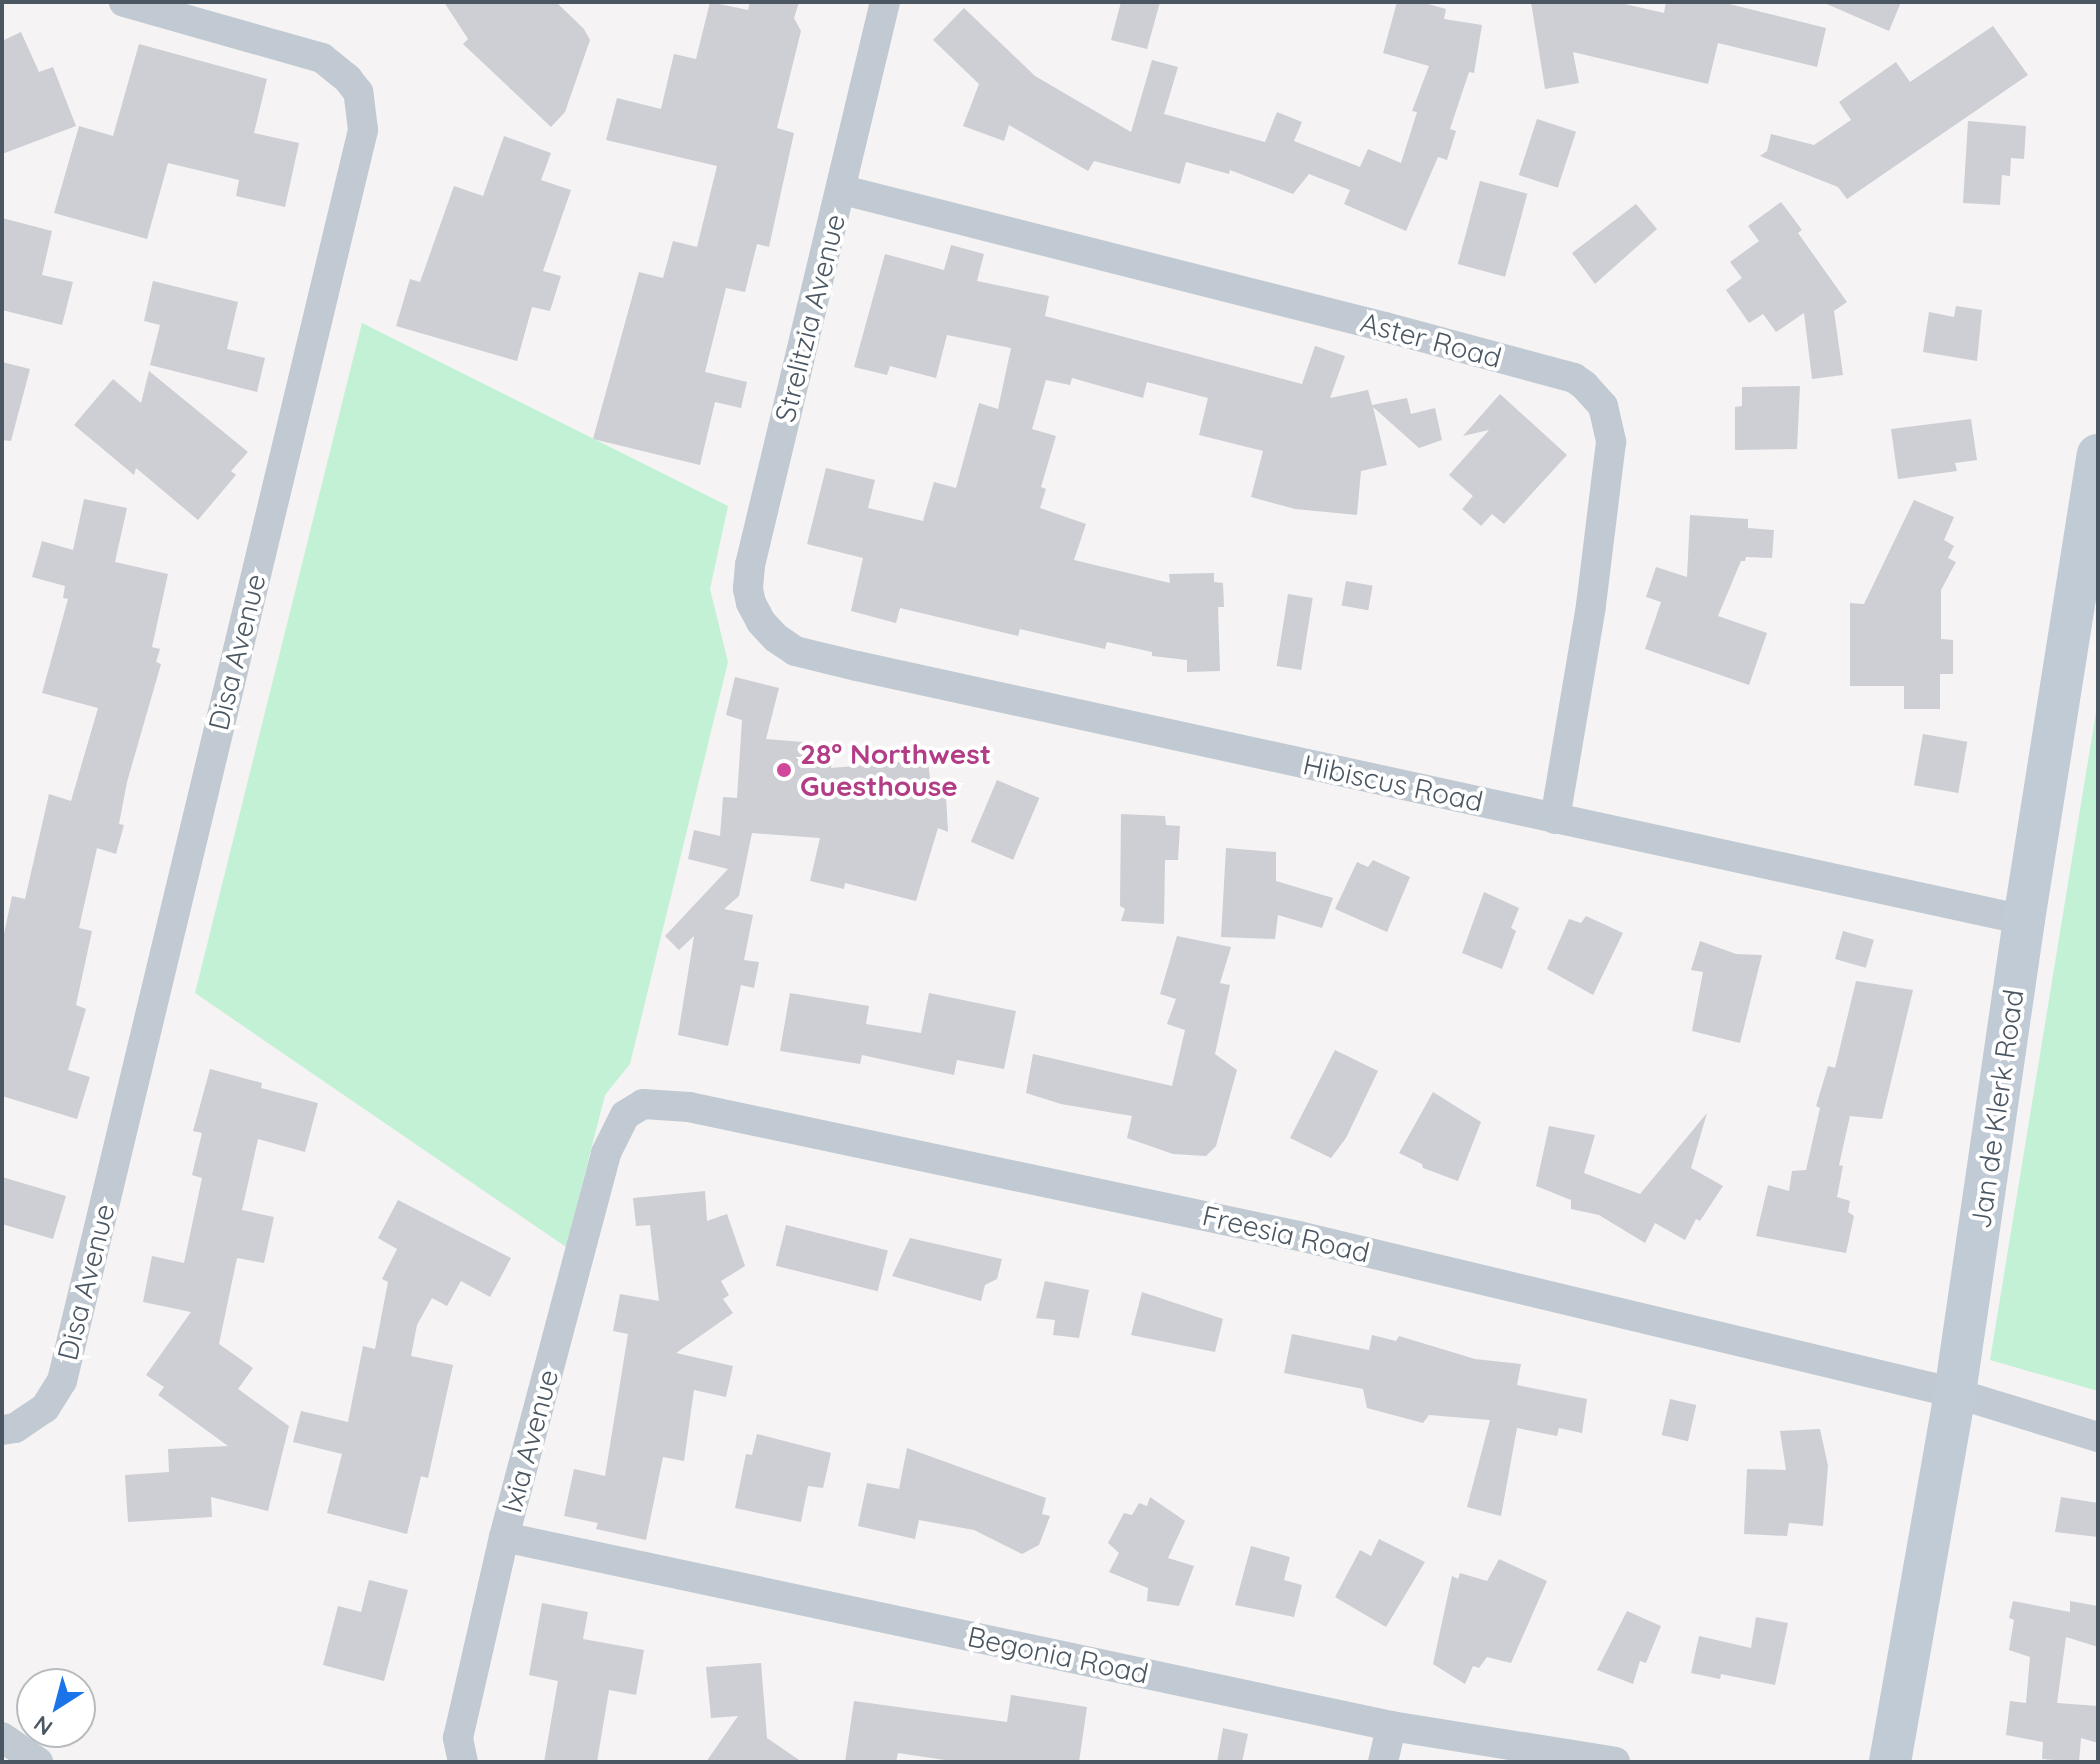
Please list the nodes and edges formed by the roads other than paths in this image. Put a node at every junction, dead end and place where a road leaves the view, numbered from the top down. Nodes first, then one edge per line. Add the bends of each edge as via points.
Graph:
1 (124, 2) edge
2 (885, 2) edge
3 (843, 190) junction
4 (2098, 455) edge
5 (769, 630) joint
6 (1555, 819) junction
7 (2024, 920) junction
8 (618, 1123) joint
9 (1955, 1393) junction
10 (2, 1430) edge
11 (2098, 1437) edge
12 (504, 1537) junction
13 (1391, 1726) junction
14 (2, 1737) edge
15 (38, 1762) edge
16 (463, 1762) edge
17 (1383, 1762) edge
18 (1615, 1762) edge
19 (1890, 1762) edge

1 - 10 street, Disa Avenue via 322,58 358,92 363,130 62,1381 45,1408 15,1428
2 - 3 street, Strelitzia Avenue
3 - 5 street, Strelitzia Avenue via 750,565 751,603
3 - 6 street, Aster Road via 1574,378 1592,393 1607,416 1611,442 1591,606
4 - 7 street, Jan de Klerk Road
5 - 6 street, Hibiscus Road via 795,651 857,666
6 - 7 street, Hibiscus Road
7 - 9 street, Jan de Klerk Road
8 - 9 street, Freesia Road via 643,1104 689,1107 1299,1236
8 - 12 street, Ixia Avenue
9 - 11 street, Freesia Road
9 - 19 street, Jan de Klerk Road
12 - 13 street, Begonia Road
12 - 16 street, Ixia Avenue via 458,1738
13 - 17 street
13 - 18 street, Begonia Road
14 - 15 street

